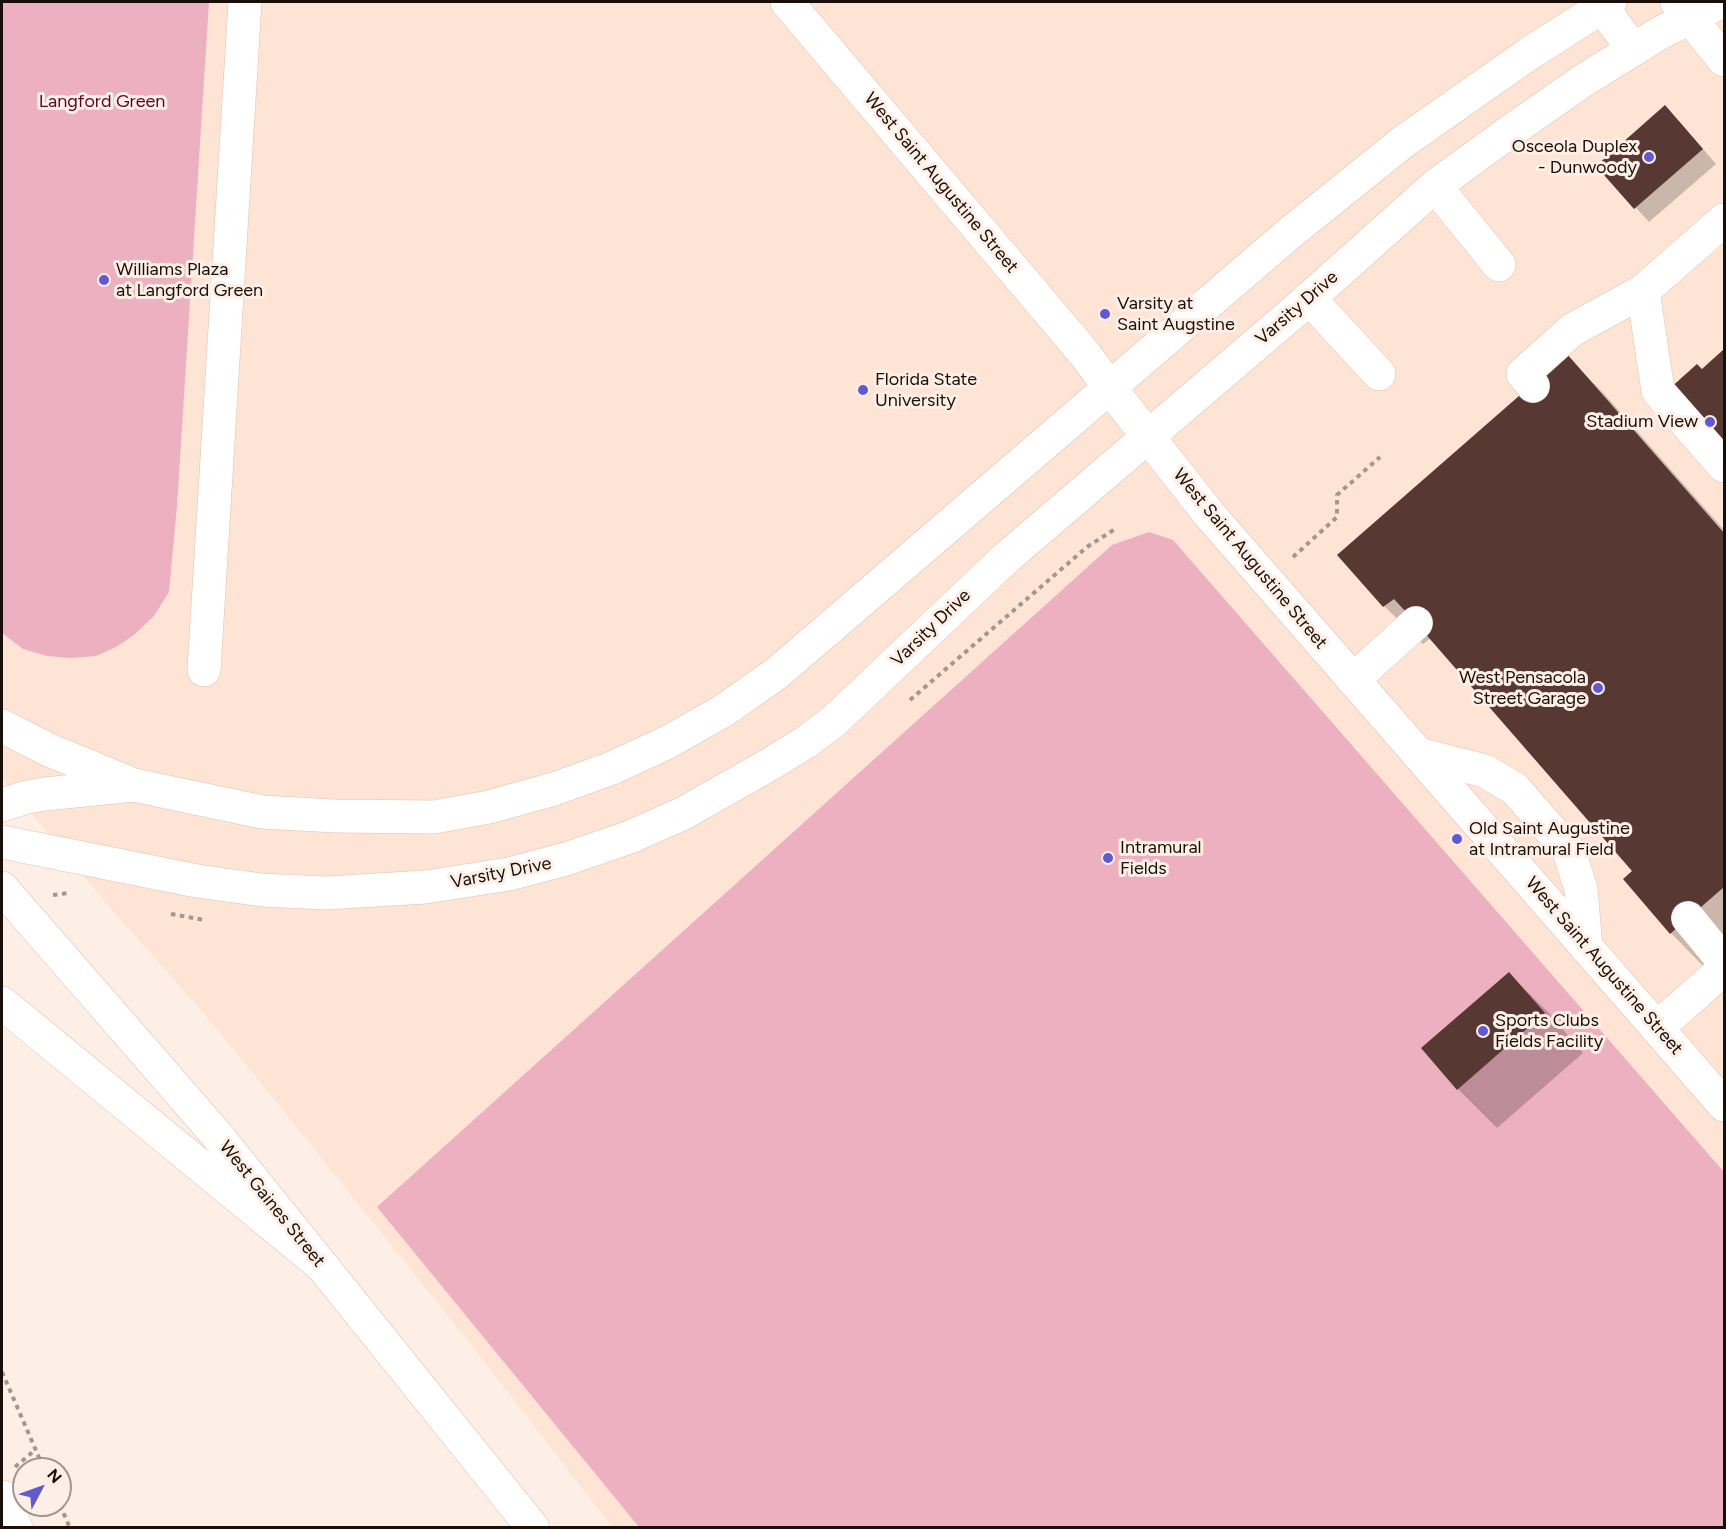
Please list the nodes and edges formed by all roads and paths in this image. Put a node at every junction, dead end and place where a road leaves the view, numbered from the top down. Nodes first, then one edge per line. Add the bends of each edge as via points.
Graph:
1 (245, 2) edge
2 (788, 2) edge
3 (1720, 2) edge
4 (1603, 3) edge
5 (1683, 10) edge
6 (1633, 49) junction
7 (1725, 60) edge
8 (1436, 186) junction
9 (1725, 220) edge
10 (1499, 265) dead end
11 (1643, 291) junction
12 (1309, 298) junction
13 (1379, 374) dead end
14 (1533, 386) dead end
15 (1110, 388) junction
16 (1147, 436) junction
17 (1380, 457) dead end
18 (1725, 466) edge
19 (1293, 556) dead end
20 (1416, 623) dead end
21 (204, 670) dead end
22 (1353, 680) junction
23 (2, 726) edge
24 (1418, 754) junction
25 (134, 785) junction
26 (2, 805) edge
27 (2, 842) edge
28 (2, 888) edge
29 (1688, 918) dead end
30 (1586, 947) junction
31 (1725, 962) edge
32 (1725, 969) edge
33 (2, 1003) edge
34 (1657, 1028) junction
35 (1725, 1105) edge
36 (321, 1265) junction
37 (2, 1372) edge
38 (39, 1457) edge
39 (3, 1497) dead end
40 (16, 1527) edge
41 (533, 1527) edge

1 - 21 main road
2 - 15 main road, West Saint Augustine Street
3 - 5 main road, Varsity Drive
4 - 6 main road
4 - 15 main road via 1403,142
5 - 6 main road, Varsity Drive
5 - 7 main road
6 - 8 main road, Varsity Drive via 1504,135
8 - 10 main road
8 - 12 main road, Varsity Drive
9 - 11 main road
11 - 14 main road via 1572,330 1524,374
11 - 18 main road via 1658,391
12 - 13 main road
12 - 16 main road, Varsity Drive
15 - 16 main road, West Saint Augustine Street
15 - 25 main road via 777,673 723,711 612,768 489,807 434,817 262,812
16 - 22 main road, West Saint Augustine Street
16 - 27 main road, Varsity Drive via 1006,558 834,721 806,742 684,813 566,860 426,887 326,893 196,881
17 - 19 path via 1337,495 1336,517
20 - 22 main road
22 - 24 main road, West Saint Augustine Street
23 - 25 main road
24 - 30 main road, West Saint Augustine Street
24 - 30 main road via 1485,771 1515,789 1569,851 1581,889
25 - 26 main road via 45,794
28 - 36 main road, West Gaines Street via 178,1088
29 - 31 main road
30 - 34 main road, West Saint Augustine Street
32 - 34 main road
33 - 36 main road
34 - 35 main road, West Saint Augustine Street
36 - 41 main road, West Gaines Street
37 - 38 path
39 - 40 main road

